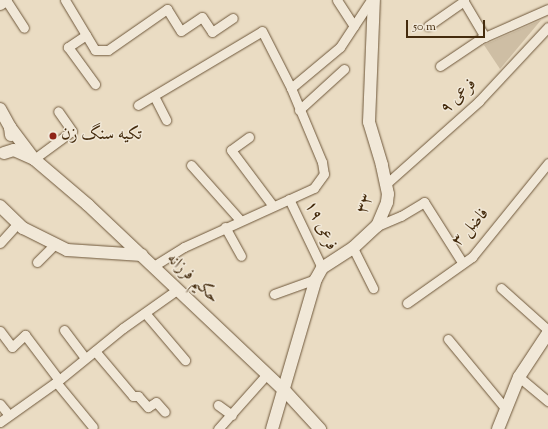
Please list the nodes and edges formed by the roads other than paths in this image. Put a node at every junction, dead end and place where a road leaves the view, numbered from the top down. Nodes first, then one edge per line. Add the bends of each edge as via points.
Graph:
1 (6, 0) edge
2 (65, 0) edge
3 (337, 0) edge
4 (371, 0) edge
5 (374, 0) edge
6 (464, 1) edge
7 (0, 4) edge
8 (548, 9) edge
9 (233, 18) dead end
10 (354, 26) junction
11 (428, 26) dead end
12 (548, 27) edge
13 (24, 28) dead end
14 (86, 35) junction
15 (485, 37) junction
16 (440, 66) dead end
17 (344, 68) dead end
18 (95, 84) dead end
19 (291, 88) junction
20 (154, 96) junction
21 (138, 105) dead end
22 (0, 109) edge
23 (300, 110) junction
24 (58, 112) dead end
25 (166, 120) dead end
26 (10, 127) junction
27 (249, 137) dead end
28 (2, 154) edge
29 (34, 159) junction
30 (548, 163) edge
31 (192, 165) dead end
32 (386, 184) junction
33 (288, 199) junction
34 (0, 206) edge
35 (273, 206) junction
36 (240, 220) junction
37 (18, 223) junction
38 (377, 226) junction
39 (225, 227) junction
40 (0, 243) edge
41 (54, 244) junction
42 (353, 248) junction
43 (142, 255) junction
44 (240, 256) dead end
45 (37, 262) dead end
46 (462, 262) junction
47 (154, 266) junction
48 (322, 268) junction
49 (316, 279) junction
50 (373, 288) dead end
51 (501, 288) dead end
52 (178, 289) junction
53 (274, 294) dead end
54 (407, 303) dead end
55 (145, 313) junction
56 (64, 330) dead end
57 (548, 330) edge
58 (0, 331) edge
59 (548, 334) edge
60 (448, 339) dead end
61 (95, 351) junction
62 (85, 358) junction
63 (185, 360) dead end
64 (267, 374) junction
65 (519, 377) junction
66 (57, 381) junction
67 (285, 391) junction
68 (548, 401) edge
69 (0, 404) edge
70 (218, 405) dead end
71 (506, 409) junction
72 (165, 412) dead end
73 (8, 414) junction
74 (232, 415) junction
75 (0, 422) edge
76 (93, 427) dead end
77 (218, 429) edge
78 (272, 429) edge
79 (320, 429) edge
80 (498, 429) edge

1 - 7 street
1 - 13 street
2 - 14 street
3 - 10 street
4 - 10 street
5 - 32 street, ۳۳ via 369,122
6 - 11 street
6 - 15 street
8 - 15 street
9 - 14 street via 212,32 202,17 181,31 167,9 108,50 95,50
10 - 19 street via 340,47
12 - 32 street, فرعی ۹ via 480,101
14 - 18 street via 68,47
15 - 16 street
17 - 23 street
19 - 20 street via 262,31
19 - 23 street
20 - 21 street
20 - 25 street
22 - 26 street
23 - 33 street via 322,162 324,174 314,188
24 - 29 street via 72,131
26 - 28 street via 12,142
26 - 29 street
27 - 35 street via 231,150
28 - 29 street via 14,150
29 - 43 street, حکیم فرزانه
30 - 46 street, فاضل ۳ via 472,257
31 - 36 street
32 - 38 street, ۳۳ via 387,202
33 - 35 street
33 - 48 street, فرعی ۱۹
34 - 37 street
35 - 36 street
36 - 39 street
37 - 40 street
37 - 41 street
38 - 42 street, ۳۳
38 - 46 street via 401,216 424,202
39 - 44 street
39 - 47 street via 184,247
41 - 43 street via 67,250
41 - 45 street
42 - 48 street, ۳۳
42 - 50 street
43 - 47 street, حکیم فرزانه
46 - 54 street, فاضل ۳
47 - 52 street, حکیم فرزانه
48 - 49 street, ۳۳
49 - 53 street
49 - 67 street, ۳۳
51 - 57 street
52 - 55 street
52 - 64 street, حکیم فرزانه
55 - 61 street
55 - 63 street
56 - 62 street
58 - 66 street via 12,347 25,335
59 - 65 street
60 - 71 street
61 - 62 street
61 - 72 street via 133,396 138,396 148,407 156,402
62 - 66 street
64 - 67 street, حکیم فرزانه
64 - 74 street
65 - 68 street
65 - 71 street
66 - 73 street
66 - 76 street
67 - 78 street, ۳۳
67 - 79 street, حکیم فرزانه
69 - 73 street
70 - 74 street
71 - 80 street
73 - 75 street
74 - 77 street

